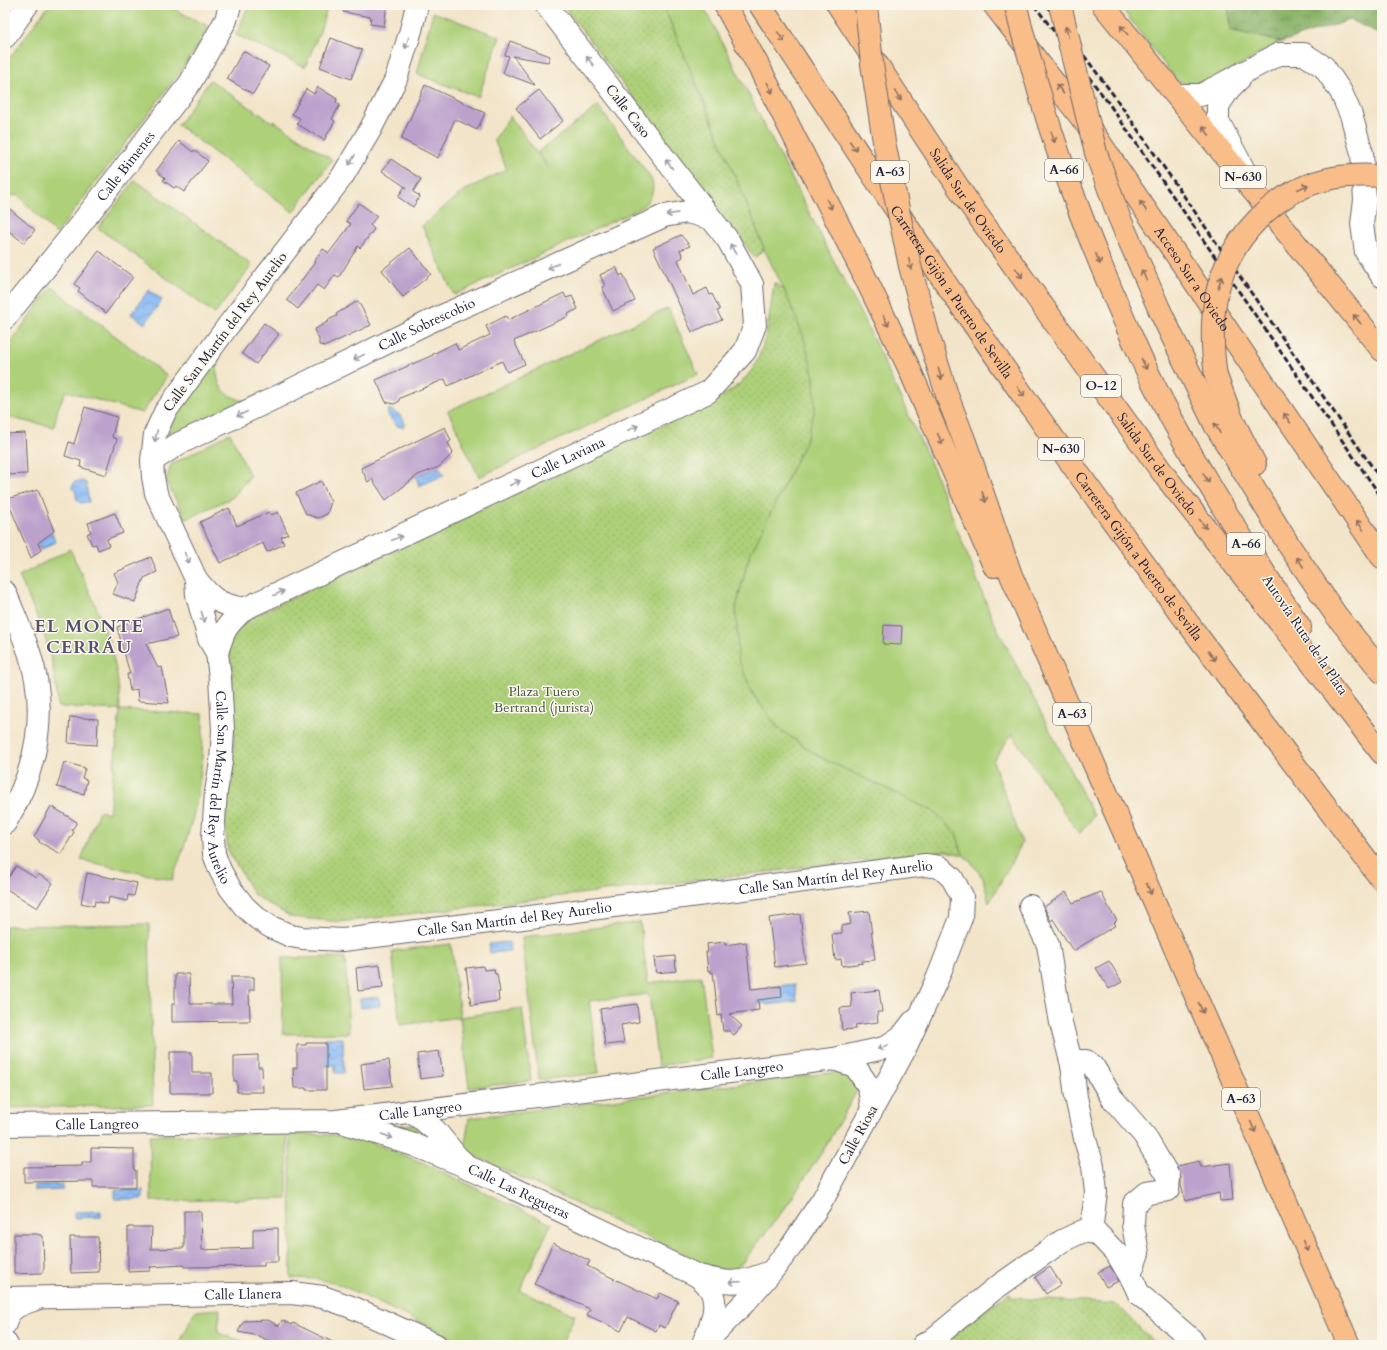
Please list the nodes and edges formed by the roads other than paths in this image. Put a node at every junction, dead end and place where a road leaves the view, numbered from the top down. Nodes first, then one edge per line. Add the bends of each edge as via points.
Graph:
1 (230, 5) edge
2 (417, 5) edge
3 (546, 5) edge
4 (724, 5) edge
5 (760, 5) edge
6 (838, 5) edge
7 (866, 5) edge
8 (994, 5) edge
9 (1016, 5) edge
10 (1060, 5) edge
11 (1103, 5) edge
12 (17, 17) edge
13 (5, 37) edge
14 (1254, 66) junction
15 (1177, 95) junction
16 (1382, 176) edge
17 (1258, 196) junction
18 (710, 218) junction
19 (1382, 276) edge
20 (5, 318) edge
21 (1382, 350) edge
22 (152, 461) junction
23 (1382, 557) edge
24 (196, 579) junction
25 (5, 592) edge
26 (244, 609) junction
27 (217, 653) junction
28 (1382, 666) edge
29 (1382, 672) edge
30 (1382, 750) edge
31 (1382, 753) edge
32 (5, 823) edge
33 (1134, 853) junction
34 (1382, 880) edge
35 (962, 896) joint
36 (1030, 906) dead end
37 (922, 1012) junction
38 (834, 1059) junction
39 (1072, 1065) junction
40 (460, 1106) junction
41 (872, 1110) junction
42 (409, 1111) junction
43 (336, 1121) junction
44 (5, 1125) edge
45 (447, 1145) junction
46 (477, 1171) junction
47 (1091, 1232) junction
48 (772, 1271) junction
49 (696, 1275) junction
50 (1130, 1275) junction
51 (41, 1297) junction
52 (5, 1298) edge
53 (5, 1324) edge
54 (5, 1342) edge
55 (7, 1345) edge
56 (436, 1345) edge
57 (703, 1345) edge
58 (923, 1345) edge
59 (1195, 1345) edge
60 (1349, 1345) edge

1 - 20 street, Calle Bimenes via 226,20 190,83
2 -> 22 street, Calle San Martín del Rey Aurelio via 396,78 370,130 342,177 165,412 155,434
18 -> 3 street, Calle Caso
4 -> 33 highway via 760,69 889,326 1035,661
5 -> 34 highway, Carretera Gijón a Puerto de Sevilla / N-630 via 918,243 1066,456
6 -> 31 highway, Salida Sur de Oviedo / O-12 via 968,202 1165,476
7 -> 33 highway, A-63, bridge via 884,142 910,266 948,398 1011,575
23 -> 8 highway, Acceso Sur a Oviedo via 1094,134
9 -> 30 highway, Autovía Ruta de la Plata / A-66, bridge via 1042,104 1061,162 1096,256 1154,386 1252,554
29 -> 10 highway, A-66, bridge via 1336,616 1215,425 1160,311 1119,217 1096,153
15 -> 11 highway, N-630
12 - 13 street
14 - 15 street via 1201,95
14 - 17 street via 1229,89 1218,106 1218,121
14 - 19 street via 1280,54 1304,54 1324,67 1341,92 1362,153 1365,200 1362,224 1366,252
17 -> 15 highway, N-630
28 -> 16 highway, bridge via 1250,457 1216,376 1212,339 1216,296 1222,277 1228,260 1250,228 1278,202 1312,183 1334,178
21 -> 17 highway, N-630
18 -> 22 street, Calle Sobrescobio via 687,212 664,216 431,321 178,444
26 -> 18 street, Calle Laviana via 708,392 745,351 755,324 752,284 728,240
22 -> 24 street, Calle San Martín del Rey Aurelio via 156,493
24 - 26 street via 206,591 225,605
24 -> 27 street, Calle San Martín del Rey Aurelio via 197,595 209,639
25 - 32 street via 29,654 38,701 38,728 28,776 17,804
26 - 27 street, Calle Laviana via 224,631
27 - 35 street, Calle San Martín del Rey Aurelio via 223,730 222,762 214,815 214,854 230,888 244,906 271,927 292,936 343,940 925,865 940,867 952,878
33 -> 60 highway, A-63
35 - 37 street, Calle Riosa via 961,918
36 - 39 street via 1048,945 1061,1023
37 -> 38 street, Calle Langreo via 902,1036 884,1048
37 - 41 street, Calle Riosa
38 - 40 street, Calle Langreo
38 - 41 street via 855,1066 869,1087
39 - 47 street via 1076,1097 1093,1166 1096,1192
39 - 50 street via 1078,1061 1086,1061 1093,1066 1112,1098 1144,1134 1169,1177 1168,1190 1146,1193 1134,1204 1133,1225 1138,1253
40 - 42 street, Calle Langreo
40 - 45 street via 450,1128
41 - 48 street, Calle Riosa via 823,1198
42 - 43 street, Calle Langreo
42 - 45 street via 435,1130
43 - 44 street, Calle Langreo
43 -> 46 street, Calle Las Regueras via 414,1145
45 - 46 street via 458,1158
46 - 49 street, Calle Las Regueras
47 - 50 street via 1097,1233 1117,1254
47 - 58 street via 1084,1231 1062,1241 993,1290
48 -> 49 street, Calle Las Regueras via 751,1280 734,1283
48 - 57 street, Calle Riosa
49 - 57 street, Calle Las Regueras via 708,1286 714,1298 712,1323
50 - 59 street via 1139,1294
51 - 52 street, Calle Llanera
51 - 53 street, Calle Llanera via 16,1306
51 - 56 street, Calle Llanera via 292,1293 323,1297 354,1308
54 - 55 street

